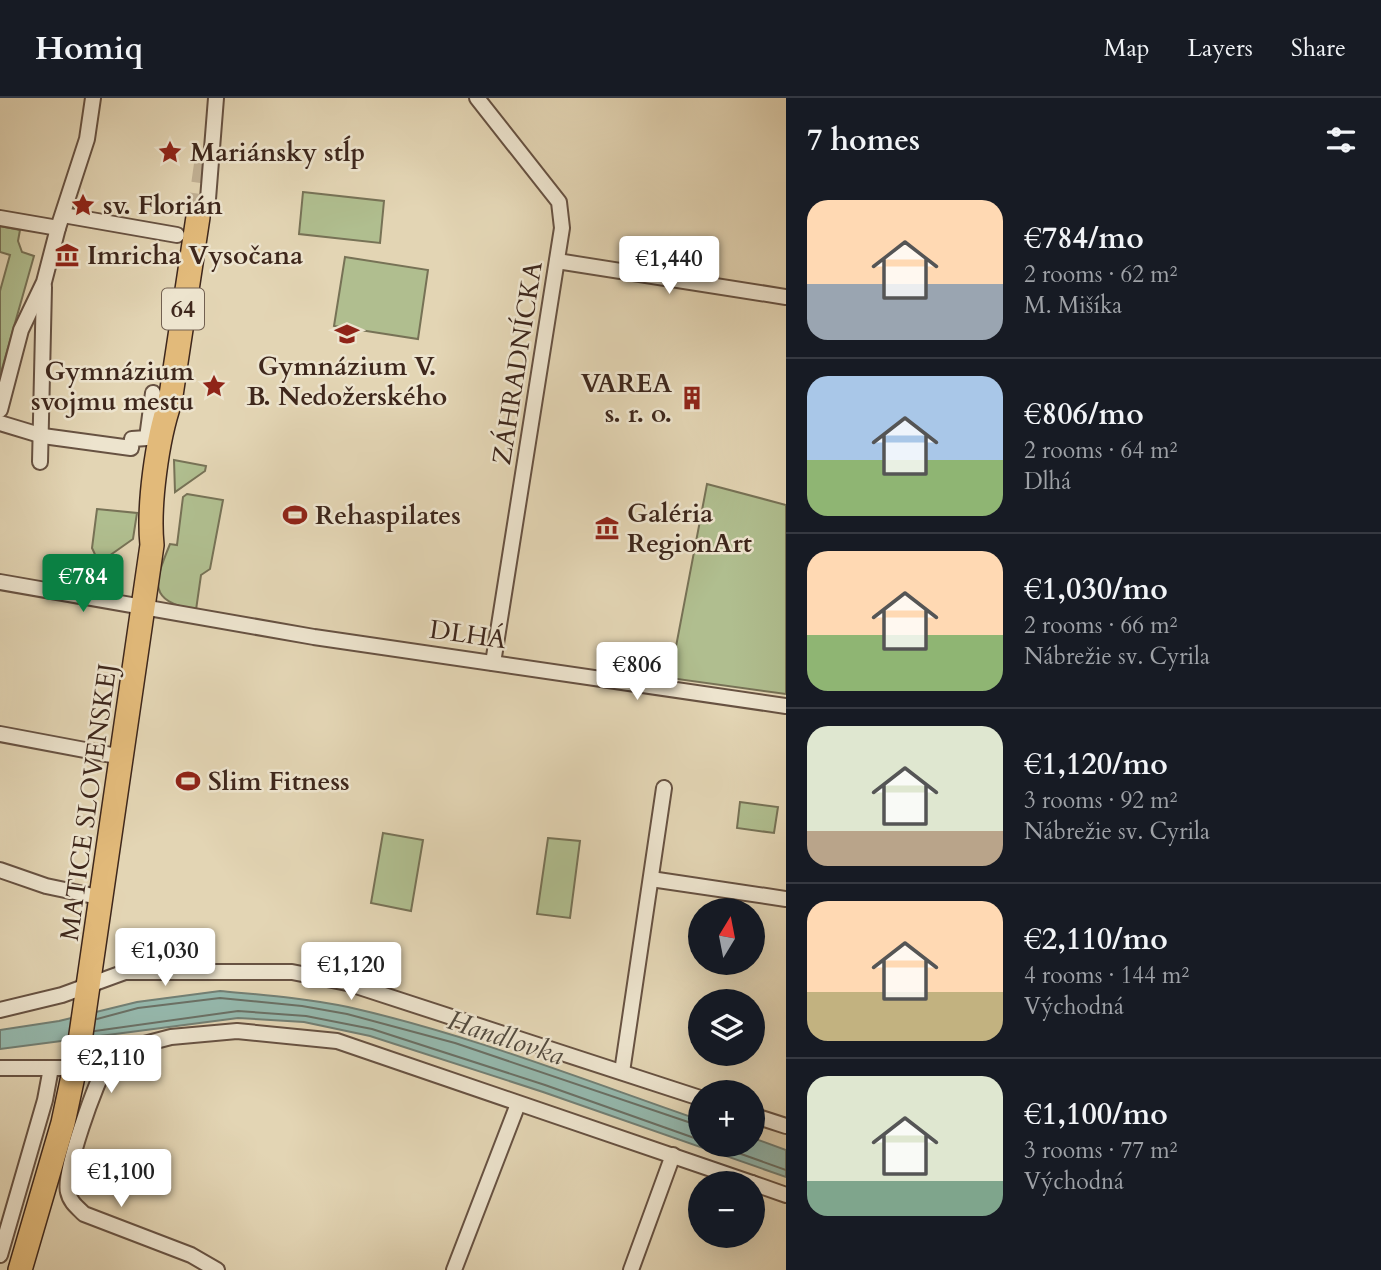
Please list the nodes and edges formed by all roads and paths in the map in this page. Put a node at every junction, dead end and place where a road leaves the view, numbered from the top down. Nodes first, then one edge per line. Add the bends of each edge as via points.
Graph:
1 (93, 98) edge
2 (216, 98) edge
3 (477, 98) edge
4 (203, 208) joint
5 (0, 218) edge
6 (60, 222) junction
7 (177, 235) dead end
8 (558, 261) junction
9 (44, 282) junction
10 (786, 298) edge
11 (162, 398) junction
12 (0, 410) edge
13 (0, 423) edge
14 (43, 436) junction
15 (40, 462) dead end
16 (0, 582) edge
17 (143, 606) junction
18 (494, 663) junction
19 (786, 706) edge
20 (0, 734) edge
21 (122, 757) junction
22 (664, 788) dead end
23 (0, 870) edge
24 (650, 879) junction
25 (103, 898) junction
26 (786, 899) edge
27 (90, 984) junction
28 (0, 1010) edge
29 (77, 1058) junction
30 (108, 1062) junction
31 (0, 1068) edge
32 (51, 1068) junction
33 (622, 1072) junction
34 (688, 1094) edge
35 (518, 1104) junction
36 (72, 1114) junction
37 (765, 1119) edge
38 (786, 1126) edge
39 (673, 1155) junction
40 (718, 1171) edge
41 (765, 1188) edge
42 (786, 1195) edge
43 (0, 1255) edge
44 (20, 1270) edge
45 (217, 1270) edge
46 (454, 1270) edge
47 (631, 1270) edge

1 - 6 street via 86,139
2 - 4 street
3 - 8 street, ZÁHRADNÍCKA via 559,202
4 - 11 main road, MATICE SLOVENSKEJ / 64
5 - 6 street
6 - 7 street
6 - 9 street
8 - 10 street
8 - 18 street, ZÁHRADNÍCKA
9 - 12 street via 21,330
9 - 14 street
11 - 14 street via 146,438 132,439 131,448
11 - 17 main road, MATICE SLOVENSKEJ / 64
13 - 14 street
14 - 15 street
16 - 17 street, DLHÁ
17 - 18 street, DLHÁ
17 - 21 main road, MATICE SLOVENSKEJ / 64
18 - 19 street, DLHÁ
20 - 21 street
21 - 25 main road, MATICE SLOVENSKEJ / 64
22 - 24 street
23 - 25 street
24 - 26 street
24 - 33 street
25 - 27 main road, MATICE SLOVENSKEJ / 64
27 - 28 street
27 - 29 main road, 64
27 - 33 street via 125,972 292,972 347,983
29 - 30 street
29 - 32 street
29 - 36 main road, 64
30 - 35 street via 125,1049 171,1037 237,1031 337,1041
30 - 36 street
31 - 32 street
32 - 43 street
33 - 34 street
35 - 39 street
35 - 46 street
36 - 44 main road, 64
36 - 45 street via 66,1190 72,1203 84,1214 191,1255
37 - 38 street
39 - 40 street
39 - 47 street
41 - 42 street

